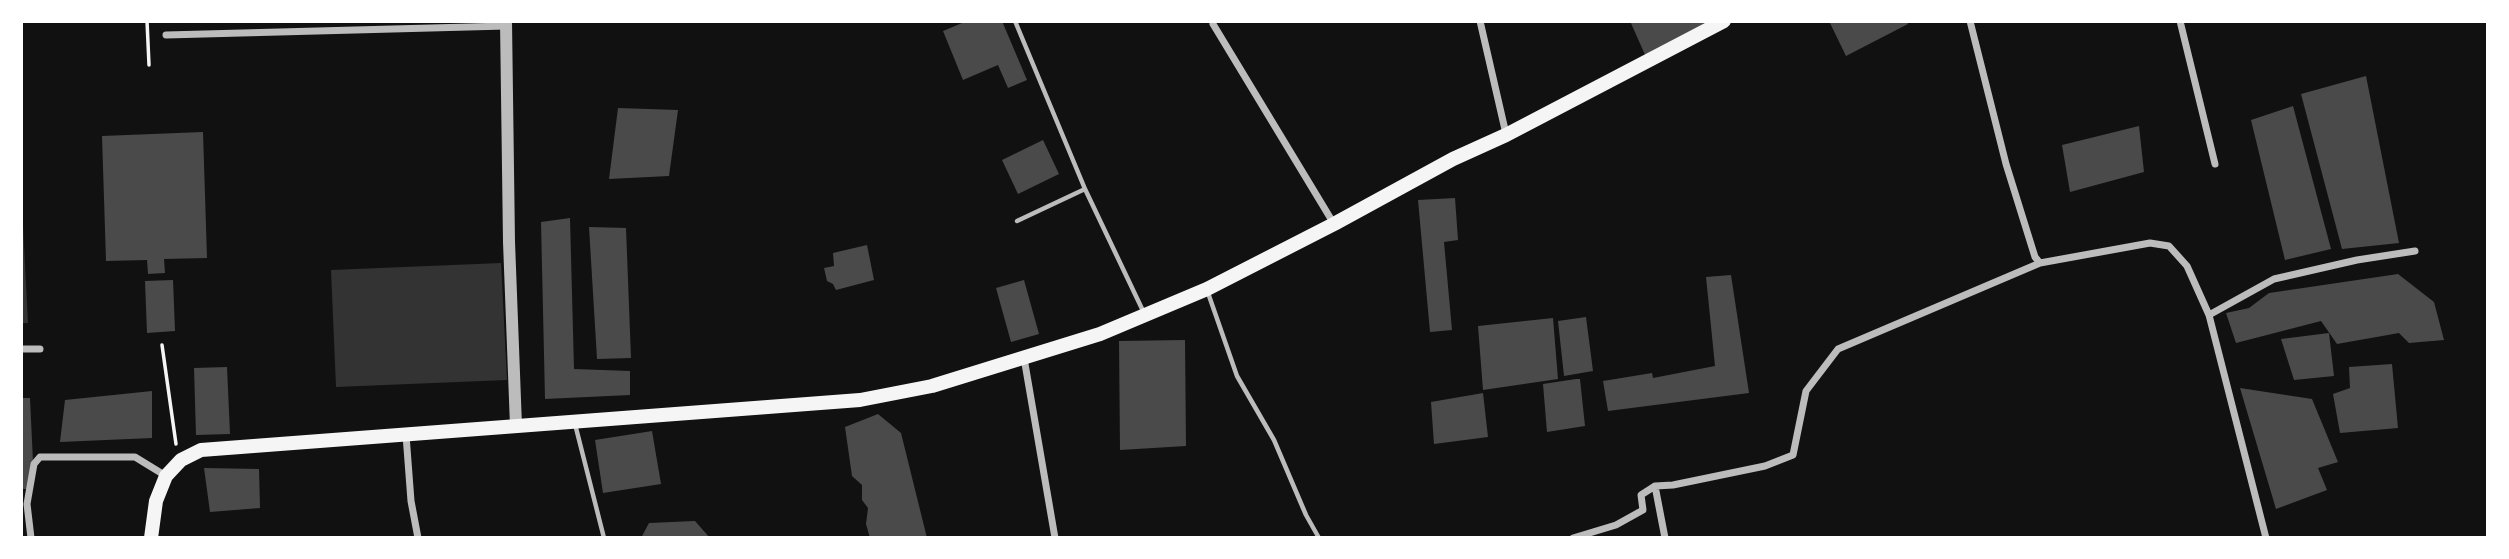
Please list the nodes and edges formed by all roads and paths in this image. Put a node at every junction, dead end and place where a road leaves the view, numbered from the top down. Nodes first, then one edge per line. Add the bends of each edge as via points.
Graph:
1 (147, 21) edge
2 (1015, 21) edge
3 (1480, 21) edge
4 (1724, 21) edge
5 (1970, 21) edge
6 (2180, 21) edge
7 (506, 23) edge
8 (1213, 24) dead end
9 (166, 35) dead end
10 (149, 65) dead end
11 (1506, 135) junction
12 (2215, 164) dead end
13 (1085, 189) junction
14 (1017, 221) dead end
15 (1334, 225) junction
16 (2415, 251) dead end
17 (2040, 263) junction
18 (1207, 289) junction
19 (1145, 313) junction
20 (2209, 314) junction
21 (162, 345) dead end
22 (21, 349) edge
23 (40, 349) dead end
24 (1024, 358) junction
25 (574, 421) junction
26 (516, 426) junction
27 (406, 435) junction
28 (181, 460) junction
29 (166, 476) junction
30 (1655, 486) junction
31 (32, 538) edge
32 (151, 538) edge
33 (418, 538) edge
34 (604, 538) edge
35 (1055, 538) edge
36 (1319, 538) edge
37 (1573, 538) edge
38 (1665, 538) edge
39 (2266, 538) edge

1 - 10 path
2 - 13 lane
3 - 11 street
4 - 11 main road
5 - 17 street via 2006,164
6 - 12 street
7 - 9 street
7 - 26 street
8 - 15 street
11 - 15 main road
13 - 14 lane
13 - 19 lane
15 - 18 main road
16 - 20 street via 2274,279
17 - 20 street via 2150,243 2169,246 2187,266
17 - 30 street via 1838,349 1806,391 1793,455 1765,466
18 - 19 main road
18 - 36 lane via 1237,376 1274,440
19 - 24 main road via 1100,334
20 - 39 street
21 - 28 path via 172,432
22 - 23 street
24 - 25 main road via 899,394
24 - 35 street
25 - 26 main road
25 - 34 lane
26 - 27 main road
27 - 28 main road via 229,446 201,450
27 - 33 street
28 - 29 main road
29 - 31 street via 135,457 40,457 34,464 27,505
29 - 32 main road via 156,501
30 - 37 street via 1641,495 1643,510 1616,525
30 - 38 street

